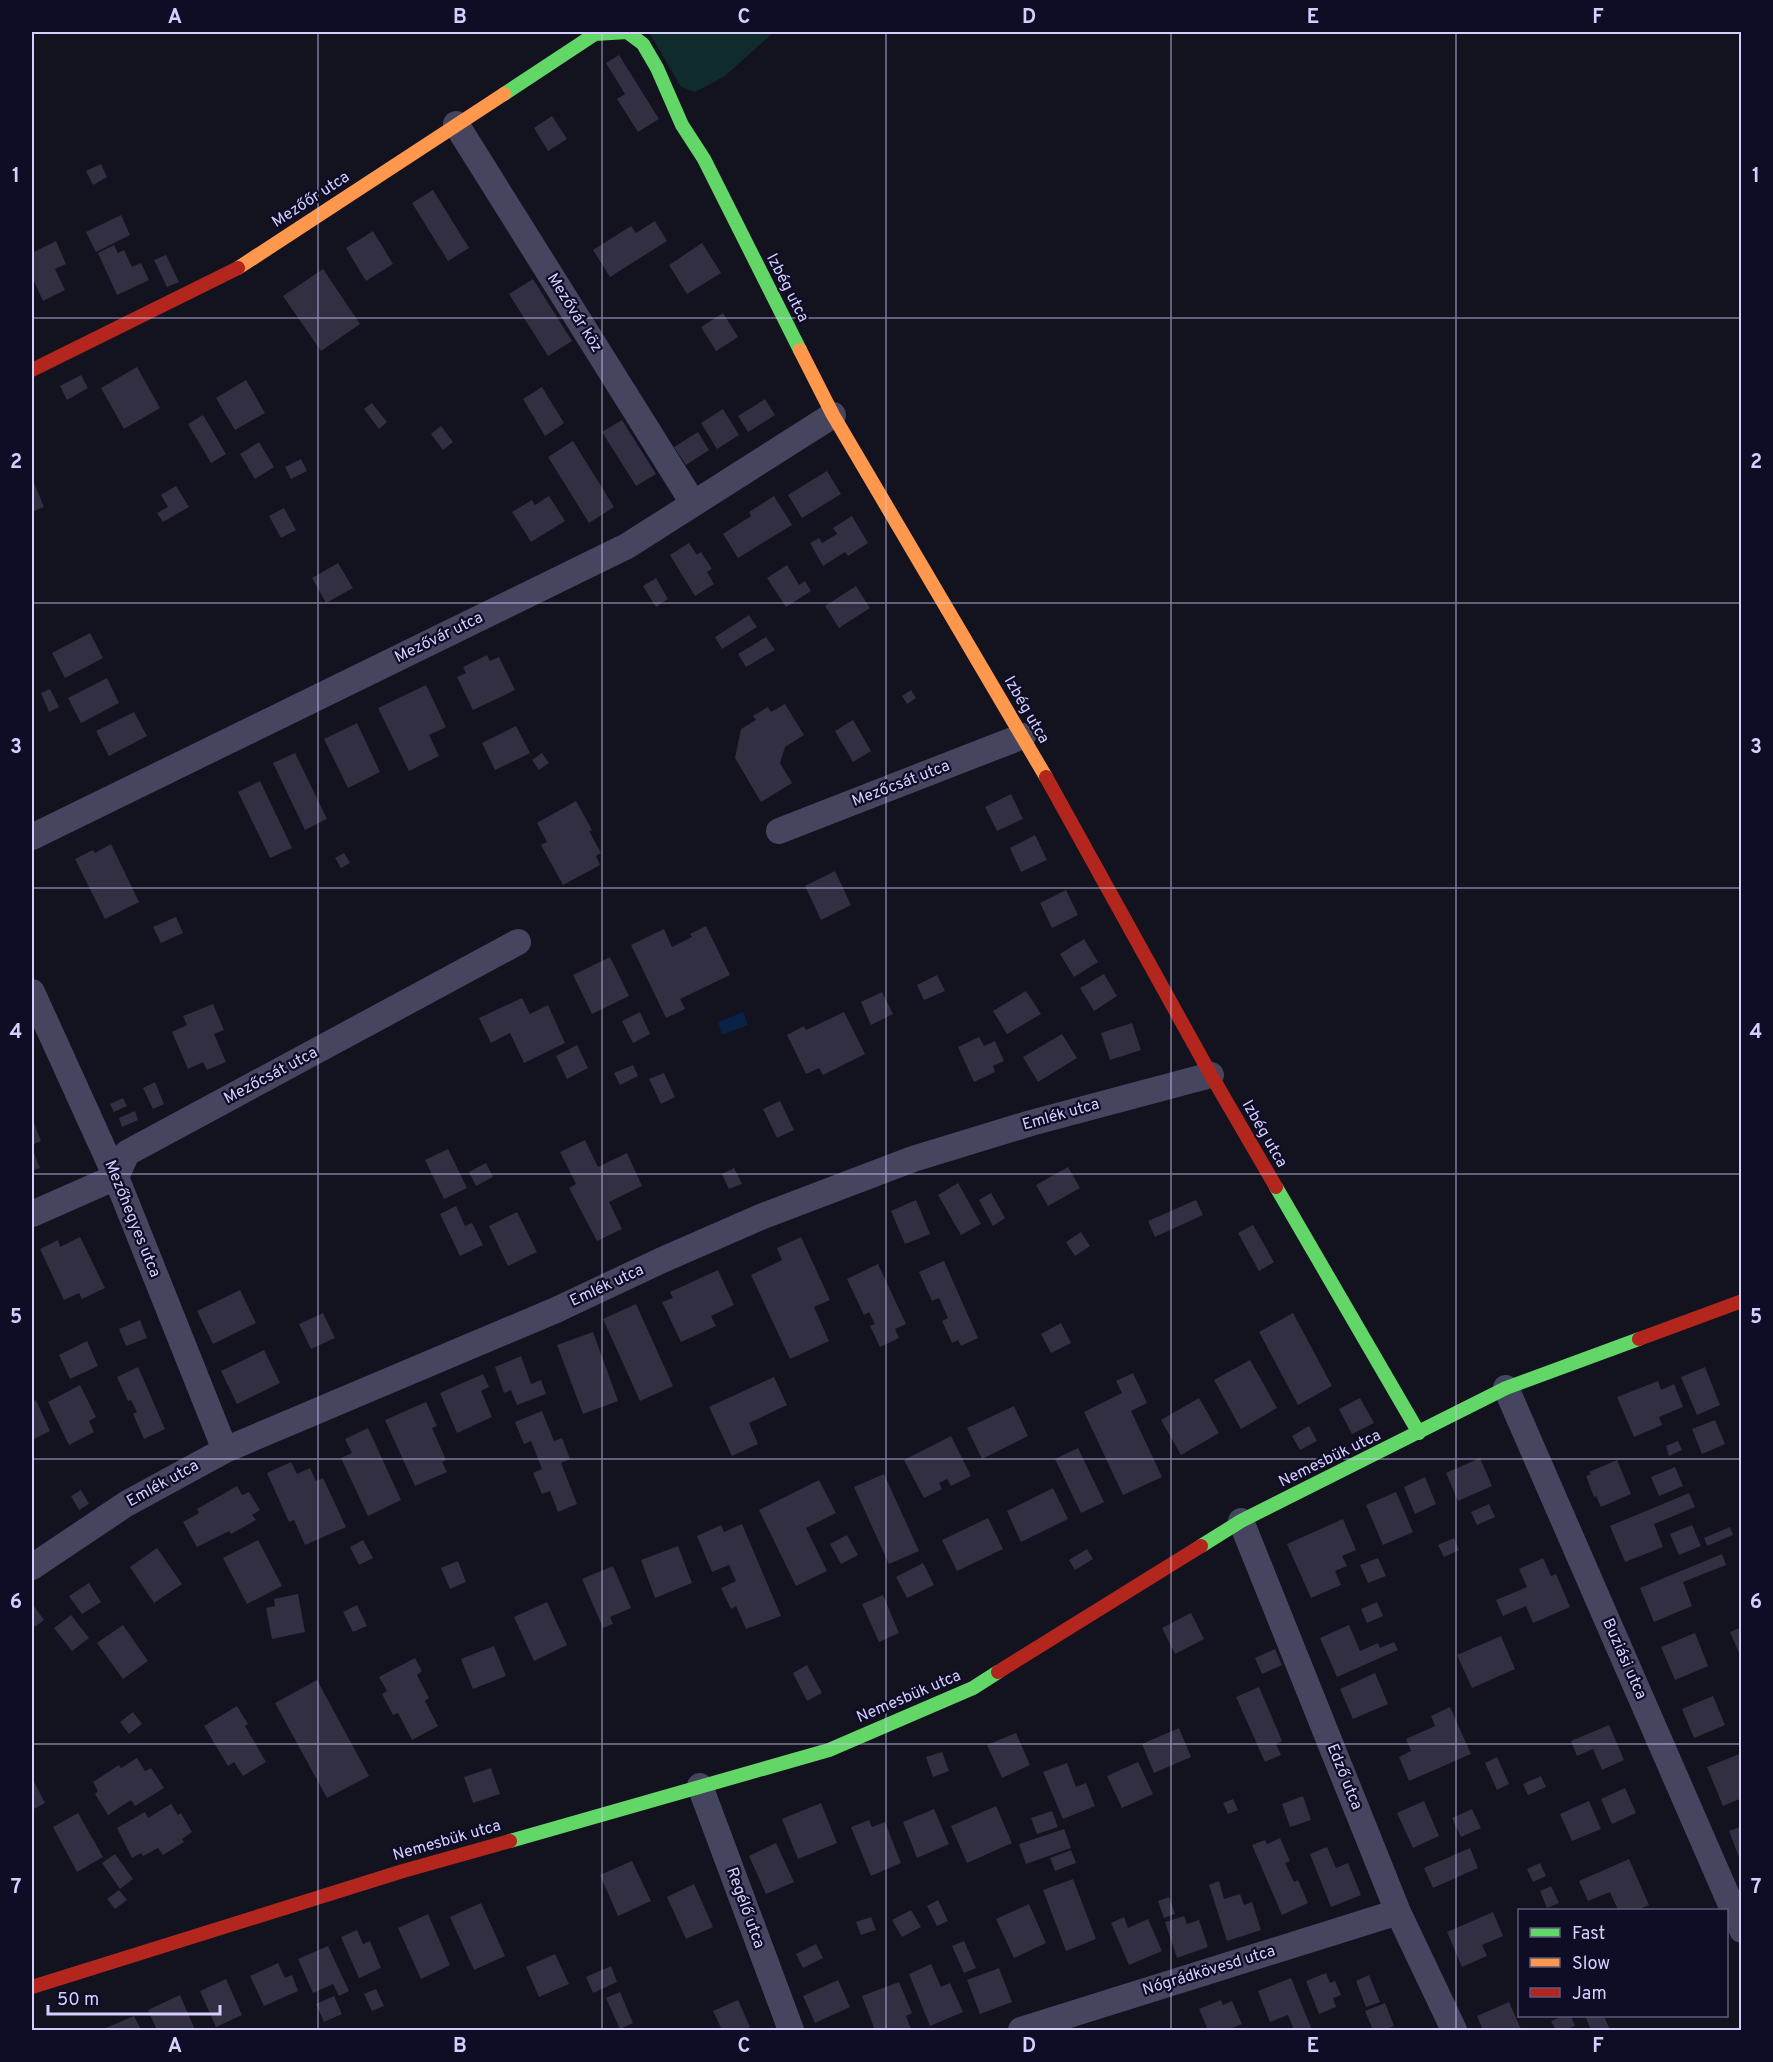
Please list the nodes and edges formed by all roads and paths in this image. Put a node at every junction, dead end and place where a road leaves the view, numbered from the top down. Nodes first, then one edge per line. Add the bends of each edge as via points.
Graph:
1 (595, 34) joint
2 (456, 124) junction
3 (32, 370) edge
4 (833, 415) junction
5 (693, 503) junction
6 (1023, 736) junction
7 (779, 831) dead end
8 (32, 837) edge
9 (518, 942) dead end
10 (32, 992) edge
11 (1211, 1075) junction
12 (116, 1177) junction
13 (32, 1214) edge
14 (1742, 1301) edge
15 (1506, 1388) junction
16 (1419, 1433) junction
17 (225, 1450) junction
18 (1241, 1521) junction
19 (32, 1567) edge
20 (700, 1786) junction
21 (1398, 1912) junction
22 (1742, 1930) edge
23 (32, 1987) edge
24 (791, 2031) edge
25 (1021, 2031) edge
26 (1454, 2031) edge

1 - 2 street, Mezőőr utca
1 - 4 street, Izbég utca via 627,32 643,44
2 - 3 street, Mezőőr utca via 228,274
2 - 5 street, Mezővár köz
4 - 5 street, Mezővár utca
4 - 6 street, Izbég utca
5 - 8 street, Mezővár utca via 627,546
6 - 7 street, Mezőcsát utca
6 - 11 street, Izbég utca
9 - 12 street, Mezőcsát utca via 127,1153
10 - 12 street, Mezőhegyes utca
11 - 16 street, Izbég utca
11 - 17 street, Emlék utca via 913,1159 763,1216 556,1310
12 - 13 street
12 - 17 street, Mezőhegyes utca
14 - 15 street, Nemesbük utca
15 - 16 street, Nemesbük utca
15 - 22 street, Buziási utca
16 - 18 street, Nemesbük utca
17 - 19 street, Emlék utca via 126,1504
18 - 20 street, Nemesbük utca via 973,1688 829,1750
18 - 21 street, Edző utca
20 - 23 street, Nemesbük utca via 403,1871
20 - 24 street, Regélő utca
21 - 25 street, Nógrádkövesd utca
21 - 26 street, Edző utca

